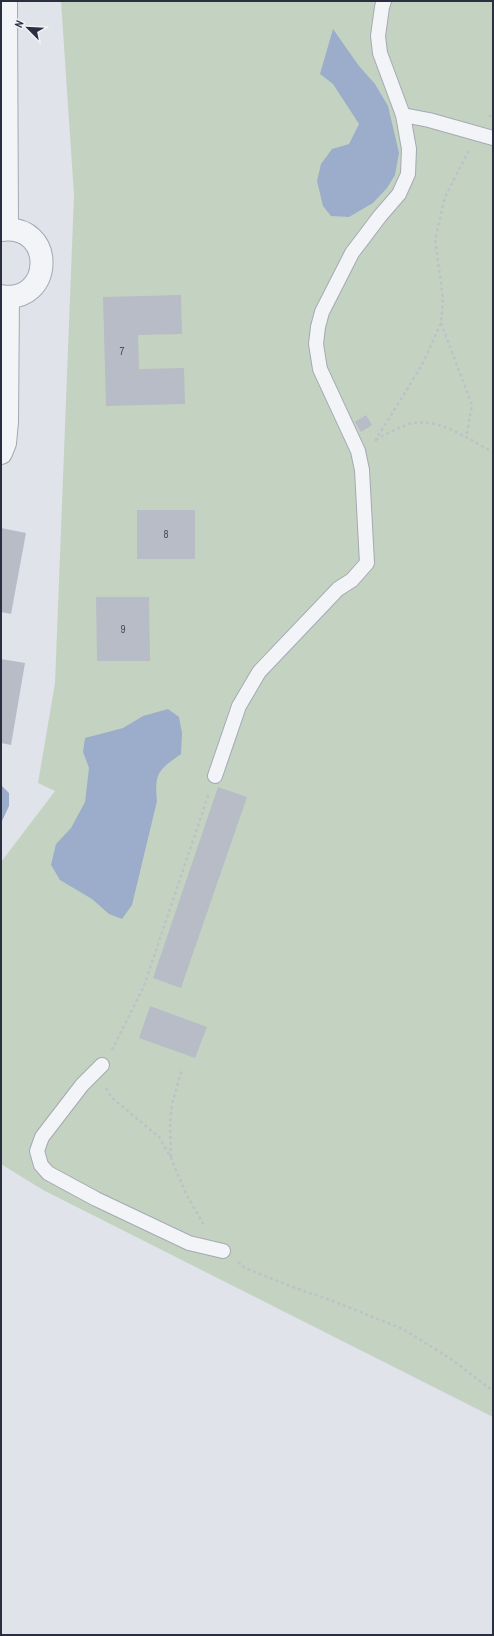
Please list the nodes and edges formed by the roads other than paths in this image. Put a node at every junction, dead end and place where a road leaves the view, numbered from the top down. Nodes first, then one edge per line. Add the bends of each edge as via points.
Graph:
1 (6, 1) edge
2 (384, 1) edge
3 (403, 115) junction
4 (493, 138) edge
5 (4, 229) edge
6 (4, 296) edge
7 (1, 453) edge
8 (215, 776) road end
9 (102, 1065) road end
10 (224, 1251) road end

1 - 5 street
2 - 3 lane via 378,36 380,53
3 - 4 lane
3 - 8 lane via 409,149 408,174 399,194 352,253 322,312 316,344 320,369 358,452 362,470 366,563 259,672 239,706
5 - 6 street via 20,231 30,237 38,246 42,263 33,286 19,295
6 - 7 street via 7,422 5,443
9 - 10 lane via 82,1085 42,1137 37,1151 41,1165 48,1173 96,1199 189,1243

